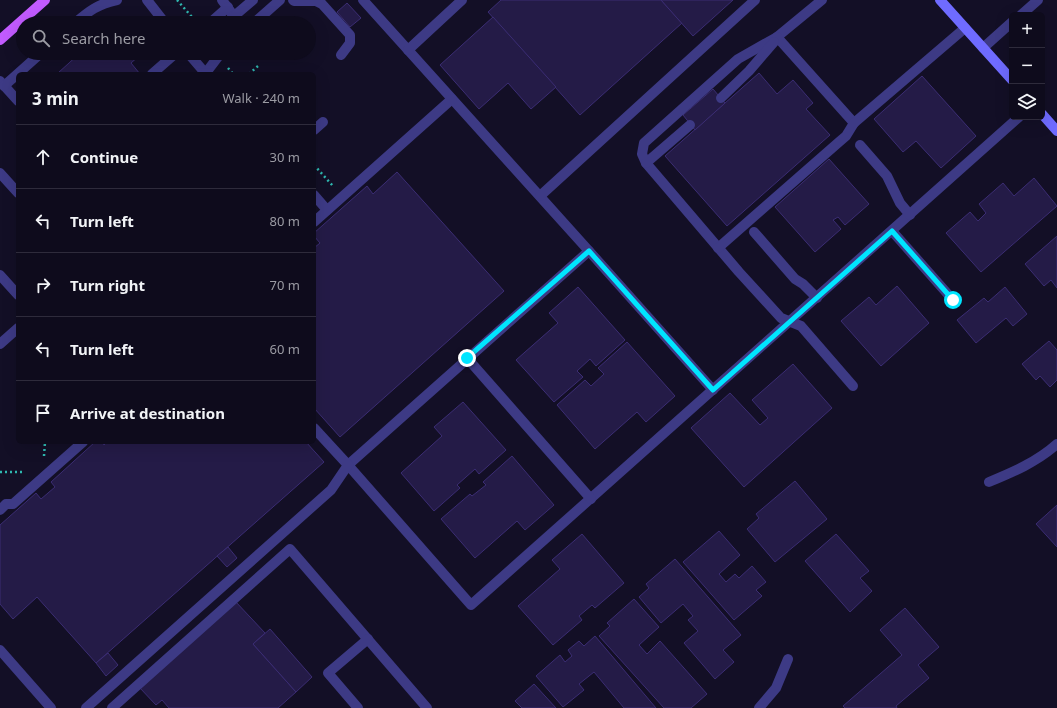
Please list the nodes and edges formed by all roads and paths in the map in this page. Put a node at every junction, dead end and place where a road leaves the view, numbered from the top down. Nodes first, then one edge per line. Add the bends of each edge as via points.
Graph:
1 (45, 0) edge
2 (117, 0) edge
3 (147, 0) edge
4 (177, 0) edge
5 (253, 0) edge
6 (280, 0) edge
7 (363, 0) edge
8 (462, 0) edge
9 (755, 0) edge
10 (822, 0) edge
11 (940, 0) edge
12 (1038, 0) edge
13 (293, 1) edge
14 (225, 3) edge
15 (1024, 12) edge
16 (27, 16) edge
17 (83, 16) edge
18 (160, 16) edge
19 (191, 16) edge
20 (215, 16) edge
21 (234, 16) edge
22 (240, 16) edge
23 (262, 16) edge
24 (1009, 25) edge
25 (16, 26) edge
26 (965, 28) junction
27 (777, 37) junction
28 (0, 40) edge
29 (983, 48) junction
30 (408, 50) junction
31 (341, 55) dead end
32 (32, 60) edge
33 (168, 60) edge
34 (194, 60) edge
35 (216, 60) edge
36 (258, 66) dead end
37 (16, 72) edge
38 (16, 72) edge
39 (154, 72) edge
40 (203, 72) edge
41 (207, 72) edge
42 (251, 72) edge
43 (1009, 77) edge
44 (2, 83) edge
45 (452, 98) junction
46 (721, 98) dead end
47 (16, 100) edge
48 (1045, 117) edge
49 (1017, 120) edge
50 (323, 122) dead end
51 (854, 123) junction
52 (690, 124) dead end
53 (316, 128) edge
54 (1057, 130) edge
55 (860, 145) dead end
56 (646, 164) junction
57 (316, 167) edge
58 (0, 173) edge
59 (334, 186) dead end
60 (16, 191) edge
61 (540, 196) junction
62 (316, 197) edge
63 (328, 210) junction
64 (910, 215) junction
65 (316, 220) edge
66 (892, 231) junction
67 (754, 232) dead end
68 (718, 248) junction
69 (589, 251) junction
70 (0, 275) edge
71 (16, 293) edge
72 (817, 298) junction
73 (953, 300) dead end
74 (791, 322) junction
75 (16, 330) edge
76 (0, 344) edge
77 (467, 358) junction
78 (853, 386) dead end
79 (713, 390) junction
80 (316, 430) edge
81 (45, 444) edge
82 (81, 444) edge
83 (1057, 444) edge
84 (44, 456) dead end
85 (348, 465) junction
86 (0, 472) edge
87 (23, 472) dead end
88 (989, 482) dead end
89 (591, 499) junction
90 (0, 510) edge
91 (368, 639) junction
92 (0, 650) edge
93 (788, 659) dead end
94 (52, 708) edge
95 (86, 708) edge
96 (112, 708) edge
97 (358, 708) edge
98 (427, 708) edge
99 (759, 708) edge

1 - 16 main road
2 - 17 street via 102,3
3 - 18 street
4 - 19 path
5 - 22 street
6 - 23 street
7 - 30 street
8 - 30 street
9 - 61 street
10 - 27 street
11 - 26 street
12 - 15 street
13 - 31 street via 316,1 322,4 350,35 350,43
14 - 20 street
14 - 21 street
24 - 29 street
25 - 28 main road
26 - 29 street
26 - 51 street
27 - 46 street via 749,72
27 - 51 street
27 - 56 street via 738,59 644,143 642,154
29 - 43 street
30 - 45 street
32 - 38 street
33 - 39 street
34 - 40 street
35 - 41 street
36 - 42 path
37 - 44 street
44 - 47 street
45 - 61 street
45 - 63 street
48 - 54 street
49 - 64 street
50 - 53 street
51 - 68 street via 840,142
52 - 56 street
55 - 64 street via 887,176 900,203
56 - 68 street
57 - 59 path
58 - 60 street
61 - 69 street
62 - 63 street
63 - 65 street
64 - 66 street
66 - 72 street
66 - 73 street
67 - 72 street via 795,279
68 - 74 street via 781,318
69 - 77 street
69 - 79 street
70 - 71 street
72 - 74 street
74 - 78 street via 801,326
74 - 79 street
75 - 76 street
77 - 85 street
77 - 89 street
79 - 89 street
80 - 85 street
81 - 84 path
82 - 90 street via 14,504 6,504
83 - 88 street via 1019,469
85 - 89 street via 471,605
85 - 95 street via 331,490
86 - 87 path
91 - 96 street via 290,549
91 - 97 street via 328,673
91 - 98 street
92 - 94 street
93 - 99 street via 776,688

